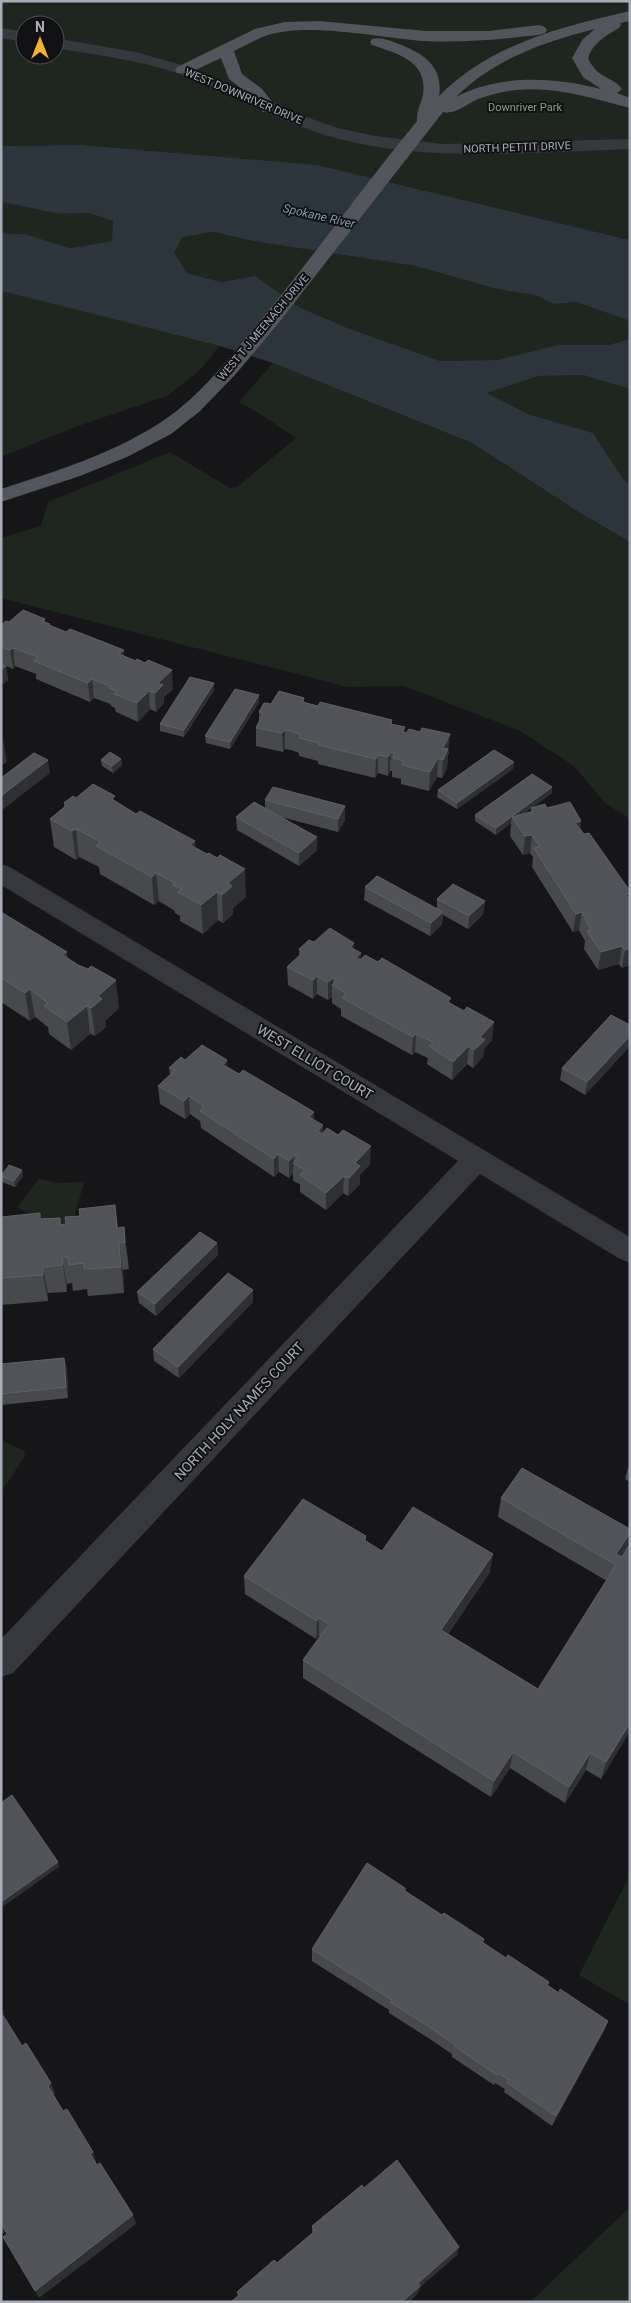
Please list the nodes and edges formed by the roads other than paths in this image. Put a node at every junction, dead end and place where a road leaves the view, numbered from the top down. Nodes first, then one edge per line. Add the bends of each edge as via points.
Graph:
1 (630, 16) edge
2 (339, 28) junction
3 (1, 33) edge
4 (15, 35) edge
5 (65, 45) edge
6 (226, 50) junction
7 (183, 70) junction
8 (630, 94) edge
9 (630, 103) edge
10 (269, 108) junction
11 (422, 126) junction
12 (630, 144) edge
13 (404, 145) joint
14 (1, 496) edge
15 (1, 873) edge
16 (477, 1159) junction
17 (630, 1251) edge
18 (1, 1662) edge

1 - 2 main road via 489,36 426,36
1 - 8 main road via 592,38 584,46 580,58 594,79
1 - 11 main road via 563,33 499,58 463,81
2 - 6 main road via 299,26 273,29
2 - 11 main road via 409,53 427,65 432,81
3 - 4 street
5 - 7 street, WEST DOWNRIVER DRIVE
6 - 7 main road
6 - 10 main road via 235,76 256,92
7 - 10 street, WEST DOWNRIVER DRIVE
9 - 11 main road via 579,87 518,84 474,94
10 - 13 street, WEST DOWNRIVER DRIVE via 334,132
11 - 14 main road, WEST T J MEENACH DRIVE via 270,322 185,415 102,461
12 - 13 street, NORTH PETTIT DRIVE via 472,149
15 - 16 street, WEST ELLIOT COURT
16 - 17 street, WEST ELLIOT COURT
16 - 18 street, NORTH HOLY NAMES COURT

